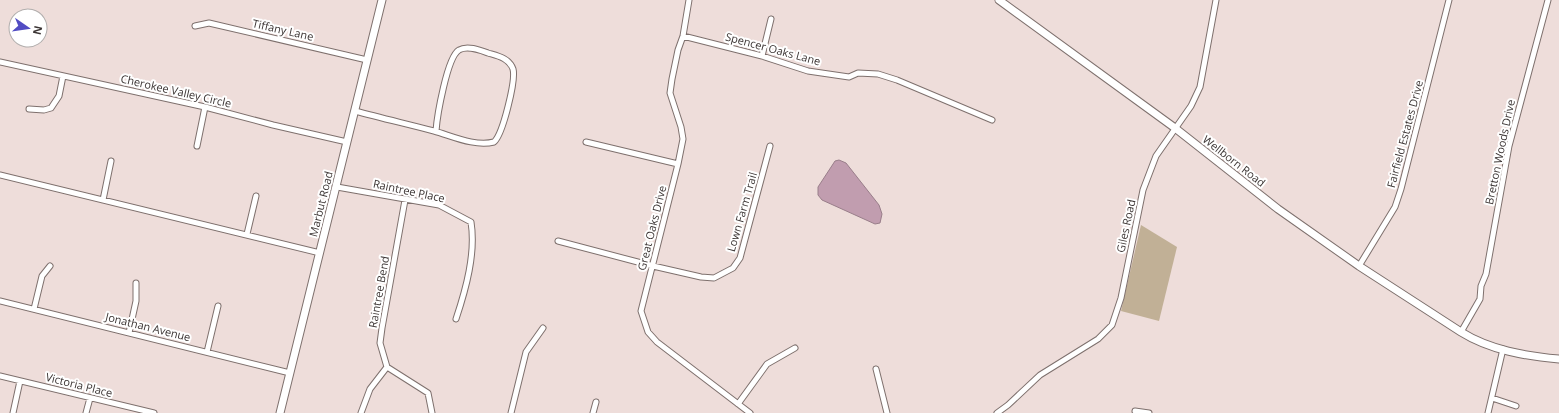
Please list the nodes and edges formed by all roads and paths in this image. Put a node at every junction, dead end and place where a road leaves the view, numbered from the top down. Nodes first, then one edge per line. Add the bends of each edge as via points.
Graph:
1 (382, 0) edge
2 (689, 0) edge
3 (999, 0) edge
4 (1216, 0) edge
5 (1449, 0) edge
6 (1548, 0) edge
7 (771, 19) dead end
8 (194, 26) dead end
9 (683, 36) junction
10 (762, 56) junction
11 (367, 60) junction
12 (0, 62) edge
13 (63, 76) junction
14 (205, 107) junction
15 (29, 109) dead end
16 (355, 111) junction
17 (992, 120) dead end
18 (1174, 128) junction
19 (436, 131) junction
20 (347, 142) junction
21 (586, 142) dead end
22 (197, 146) dead end
23 (770, 146) dead end
24 (111, 161) dead end
25 (678, 164) junction
26 (0, 175) edge
27 (337, 187) junction
28 (256, 196) dead end
29 (103, 200) junction
30 (404, 200) junction
31 (247, 234) junction
32 (558, 241) dead end
33 (320, 253) junction
34 (50, 266) dead end
35 (653, 266) junction
36 (1359, 266) junction
37 (136, 284) dead end
38 (0, 301) edge
39 (218, 306) dead end
40 (34, 309) junction
41 (456, 319) dead end
42 (543, 328) dead end
43 (1461, 332) junction
44 (130, 333) junction
45 (795, 348) dead end
46 (1503, 349) junction
47 (207, 352) junction
48 (1559, 359) edge
49 (387, 367) junction
50 (876, 369) dead end
51 (290, 373) junction
52 (0, 376) edge
53 (20, 380) junction
54 (90, 398) junction
55 (1492, 398) junction
56 (596, 402) dead end
57 (738, 404) junction
58 (1516, 406) dead end
59 (1135, 411) dead end
60 (13, 413) edge
61 (86, 413) edge
62 (154, 413) edge
63 (280, 413) edge
64 (361, 413) edge
65 (432, 413) edge
66 (511, 413) edge
67 (593, 413) edge
68 (750, 413) edge
69 (887, 413) edge
70 (997, 413) edge
71 (1149, 413) edge
72 (1488, 413) edge

1 - 11 street, Marbut Road
2 - 9 street, Great Oaks Drive
3 - 18 street, Wellborn Road
4 - 18 street, Giles Road via 1200,87 1191,106
5 - 36 street, Fairfield Estates Drive via 1395,207
6 - 43 street, Bretton Woods Drive via 1509,146 1480,299
7 - 10 street
8 - 11 street, Tiffany Lane via 209,23
9 - 10 street, Spencer Oaks Lane
9 - 25 street, Great Oaks Drive via 670,93 681,127
10 - 17 street, Spencer Oaks Lane via 808,71 849,77 858,73 878,74
11 - 16 street, Marbut Road
12 - 13 street, Cherokee Valley Circle
13 - 14 street, Cherokee Valley Circle
13 - 15 street via 59,96 52,108
14 - 20 street, Cherokee Valley Circle
14 - 22 street
16 - 19 street
16 - 20 street, Marbut Road
18 - 36 street, Wellborn Road via 1278,209
18 - 70 street, Giles Road via 1156,156 1148,176 1122,298 1112,325 1098,339 1040,375 1008,406
19 - 19 street via 481,143 494,142 498,139 513,82 513,69 509,63 482,51 464,48 457,51 450,63 437,113
20 - 27 street, Marbut Road
21 - 25 street
23 - 35 street, Lown Farm Trail via 740,258 733,268 714,278
24 - 29 street
25 - 35 street, Great Oaks Drive
26 - 29 street
27 - 30 street, Raintree Place
27 - 33 street, Marbut Road
28 - 31 street
29 - 31 street
30 - 41 street, Raintree Place via 438,205 471,222 472,255
30 - 49 street, Raintree Bend via 380,343
31 - 33 street
32 - 35 street, Lown Farm Trail
33 - 51 street, Marbut Road
34 - 40 street via 42,276
35 - 57 street, Great Oaks Drive via 641,311 648,332 657,342
36 - 43 street, Wellborn Road
37 - 44 street via 136,302
38 - 40 street, Jonathan Avenue
39 - 47 street
40 - 44 street, Jonathan Avenue
42 - 66 street via 526,352
43 - 46 street, Wellborn Road via 1475,341
44 - 47 street, Jonathan Avenue
45 - 57 street via 767,364
46 - 48 street, Wellborn Road via 1535,357
46 - 55 street
47 - 51 street, Jonathan Avenue
49 - 64 street via 370,389
49 - 65 street via 428,393
50 - 69 street
51 - 63 street, Marbut Road
52 - 53 street, Victoria Place
53 - 54 street, Victoria Place
53 - 60 street
54 - 61 street
54 - 62 street, Victoria Place
55 - 58 street
55 - 72 street
56 - 67 street
57 - 68 street, Great Oaks Drive
59 - 71 street

